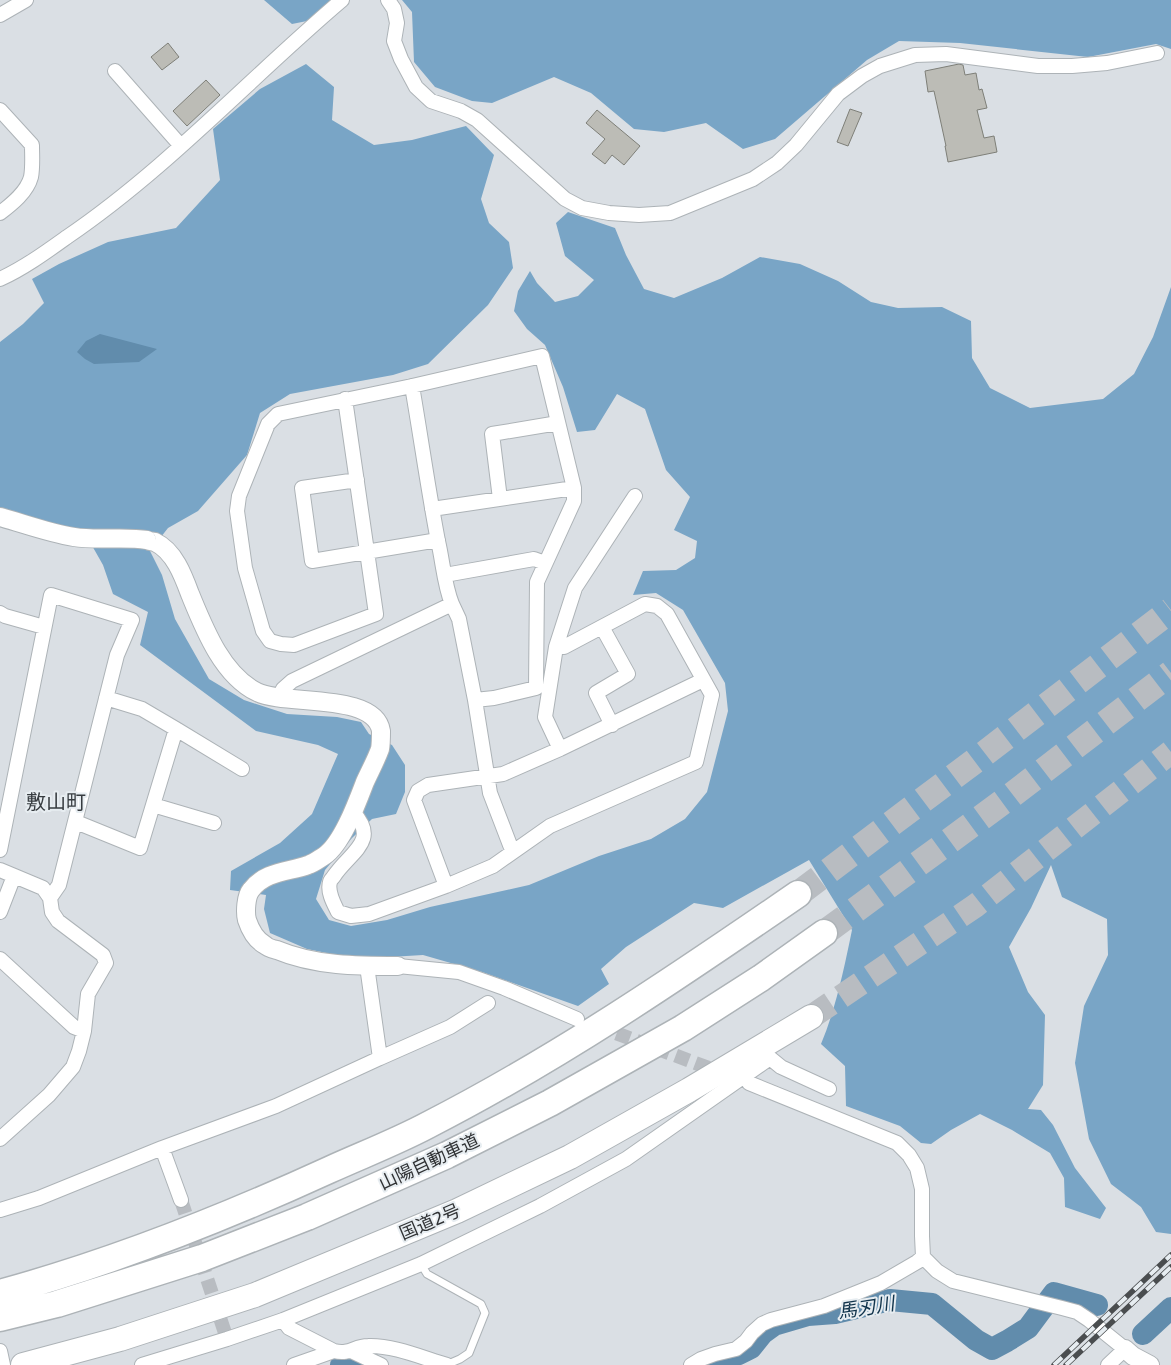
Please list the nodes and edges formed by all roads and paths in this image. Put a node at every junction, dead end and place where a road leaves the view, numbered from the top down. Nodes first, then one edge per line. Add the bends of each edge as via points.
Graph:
1 (26, 0) edge
2 (342, 0) edge
3 (388, 0) edge
4 (0, 15) edge
5 (1157, 53) dead end
6 (115, 71) dead end
7 (0, 110) edge
8 (180, 146) junction
9 (0, 213) edge
10 (0, 280) edge
11 (412, 386) junction
12 (345, 399) junction
13 (558, 423) junction
14 (357, 480) junction
15 (574, 488) junction
16 (635, 496) dead end
17 (500, 499) junction
18 (432, 509) junction
19 (0, 517) edge
20 (438, 540) junction
21 (367, 552) junction
22 (545, 563) junction
23 (445, 575) junction
24 (452, 604) junction
25 (0, 613) edge
26 (44, 627) junction
27 (602, 627) junction
28 (556, 647) junction
29 (703, 680) junction
30 (106, 698) junction
31 (278, 699) junction
32 (475, 700) junction
33 (612, 725) junction
34 (176, 728) junction
35 (560, 749) junction
36 (242, 769) dead end
37 (488, 776) junction
38 (153, 805) junction
39 (353, 812) junction
40 (76, 822) junction
41 (214, 823) dead end
42 (0, 850) edge
43 (514, 851) junction
44 (0, 870) edge
45 (14, 876) junction
46 (446, 886) junction
47 (798, 894) tunnel mouth
48 (50, 898) junction
49 (0, 912) edge
50 (824, 933) tunnel mouth
51 (0, 959) edge
52 (367, 966) junction
53 (398, 966) joint
54 (488, 1002) dead end
55 (811, 1017) tunnel mouth
56 (577, 1019) dead end
57 (84, 1032) junction
58 (380, 1058) junction
59 (749, 1083) dead end
60 (829, 1089) dead end
61 (0, 1139) edge
62 (162, 1148) junction
63 (181, 1200) tunnel mouth
64 (0, 1210) edge
65 (923, 1257) junction
66 (421, 1264) junction
67 (1, 1309) edge
68 (283, 1320) junction
69 (1125, 1349) junction
70 (0, 1351) edge
71 (334, 1351) junction
72 (351, 1351) junction
73 (3, 1365) edge
74 (23, 1365) edge
75 (142, 1365) edge
76 (294, 1365) edge
77 (381, 1365) edge
78 (447, 1365) edge
79 (691, 1365) edge
80 (1108, 1365) edge
81 (1150, 1365) edge

1 - 4 street
2 - 8 street
3 - 5 street via 397,23 394,41 401,59 416,86 431,101 477,120 565,199 582,208 609,213 670,213 753,180 784,157 838,94 880,66 915,55 946,54 1038,66 1072,66
6 - 8 street
7 - 9 street via 32,145 31,177 26,188
8 - 10 street via 96,217
11 - 12 street
11 - 13 street via 542,356
11 - 18 street
12 - 14 street
12 - 21 street via 278,414 268,424 239,496 237,511 245,568 263,631 270,640 294,645 376,614
13 - 15 street
13 - 17 street via 492,434
14 - 21 street
14 - 21 street via 302,488 312,560
15 - 17 street
15 - 22 street via 574,501
16 - 28 street via 575,588
17 - 18 street
18 - 20 street
19 - 31 street via 76,537 137,538 155,542 172,556 218,654 249,687
20 - 21 street
20 - 23 street
22 - 23 street via 534,559
22 - 32 street via 537,582 536,688
23 - 24 street
24 - 31 street via 292,681
24 - 32 street via 459,619
25 - 26 street
26 - 30 street via 51,595 132,620 117,655
26 - 42 street
27 - 28 street via 564,647
27 - 29 street via 645,604 657,606 667,614
27 - 33 street via 628,674 596,692
28 - 35 street via 545,717
29 - 33 street
29 - 43 street via 712,695 696,762 550,826
30 - 34 street via 142,709
30 - 40 street
31 - 39 street via 341,704 362,710 374,718 381,729 381,746
32 - 37 street
33 - 35 street
34 - 36 street
34 - 38 street
35 - 37 street via 503,774
37 - 43 street via 490,793
37 - 46 street via 428,785 418,791 414,800
38 - 40 street via 140,848
38 - 41 street
39 - 46 street via 364,832 360,848 339,868 330,882 331,898 338,912 351,916 369,914
39 - 52 street via 338,842 326,855 309,865 263,879 250,890 245,912 250,929 264,945 288,955
40 - 48 street via 59,885
43 - 46 street via 493,866
44 - 45 street
45 - 48 street via 42,888
45 - 49 street
47 - 67 highway, 山陽自動車道 via 590,1032 426,1126 182,1234 42,1281
48 - 57 street via 52,912 58,921 103,955 106,963 88,994
50 - 67 highway, 山陽自動車道 via 683,1028 550,1103 447,1155 307,1217 202,1258 57,1304
51 - 57 street via 74,1027
52 - 53 street
52 - 58 street
53 - 56 street via 459,972
54 - 58 street via 450,1027
55 - 74 highway, 国道2号 via 570,1157 457,1211 256,1295 120,1339
57 - 61 street via 73,1067 49,1095
58 - 62 street via 276,1106
59 - 65 street via 897,1143 917,1168 922,1189
60 - 66 street via 781,1067 770,1058 626,1159 540,1206
62 - 63 street
62 - 64 street via 40,1198
65 - 69 street via 953,1281 1077,1312
65 - 79 street via 880,1283 824,1306 762,1324 736,1349
66 - 68 street
66 - 78 lane via 427,1274 481,1304 485,1314 469,1353
68 - 71 street via 289,1328
68 - 75 street
69 - 80 street
69 - 81 street
70 - 73 street
71 - 72 street
71 - 76 street
72 - 77 street
72 - 78 street via 366,1346 382,1347

